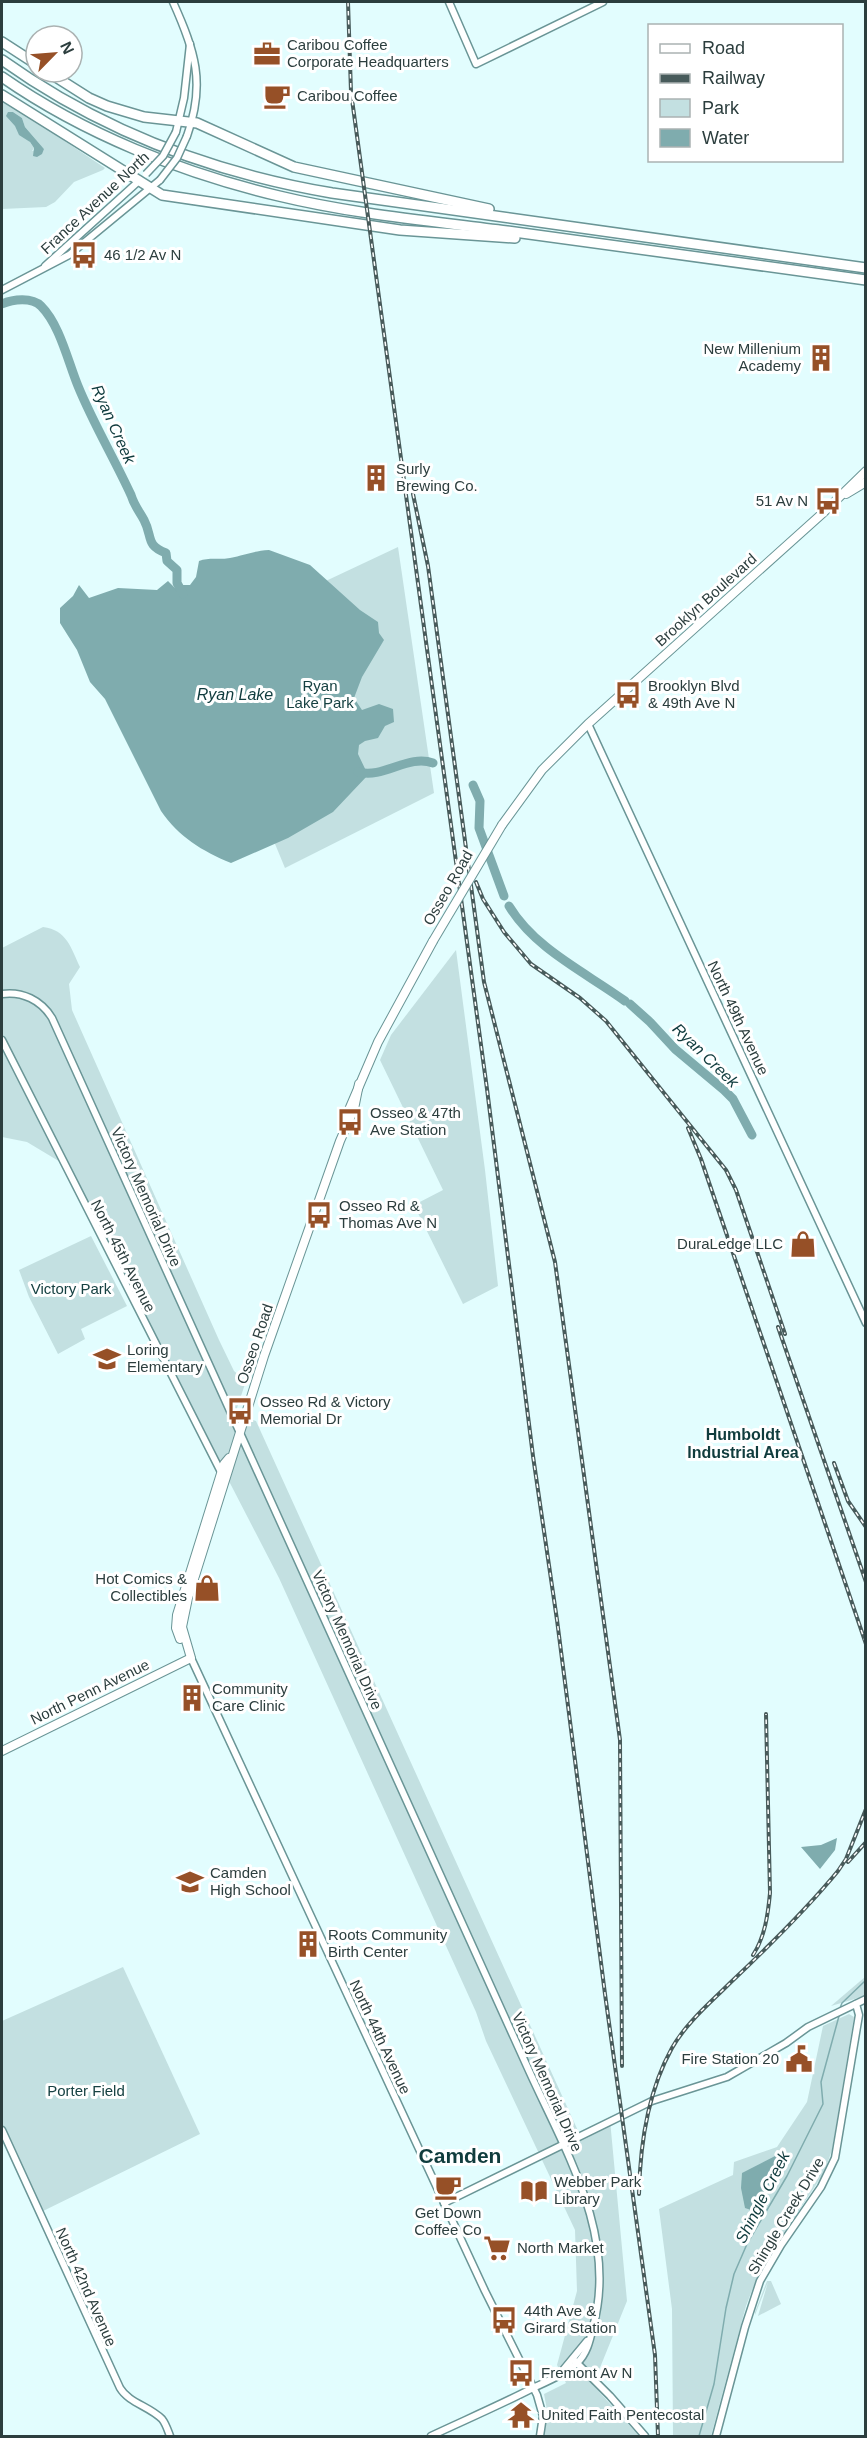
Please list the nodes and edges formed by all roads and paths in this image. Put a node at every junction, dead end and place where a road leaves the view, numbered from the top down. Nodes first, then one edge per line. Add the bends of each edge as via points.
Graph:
1 (173, 2) edge
2 (449, 2) edge
3 (603, 2) edge
4 (2, 42) edge
5 (190, 44) junction
6 (24, 56) edge
7 (2, 60) edge
8 (2, 77) edge
9 (69, 84) edge
10 (2, 95) edge
11 (180, 120) junction
12 (192, 122) junction
13 (138, 182) junction
14 (151, 189) junction
15 (508, 217) junction
16 (574, 241) junction
17 (864, 267) edge
18 (40, 271) junction
19 (866, 280) edge
20 (2, 290) edge
21 (866, 471) edge
22 (866, 482) edge
23 (842, 496) junction
24 (588, 724) junction
25 (2, 994) edge
26 (2, 1040) edge
27 (866, 1323) edge
28 (239, 1433) junction
29 (223, 1477) junction
30 (190, 1658) junction
31 (2, 1751) edge
32 (866, 1999) edge
33 (856, 2004) junction
34 (2, 2130) edge
35 (562, 2145) junction
36 (444, 2203) junction
37 (575, 2361) junction
38 (534, 2388) junction
39 (171, 2436) edge
40 (431, 2436) edge
41 (540, 2436) edge
42 (645, 2436) edge
43 (716, 2436) edge

1 - 5 street, France Avenue North
2 - 3 street via 476,64
4 - 6 highway
5 - 11 street, France Avenue North
5 - 12 street, France Avenue North via 198,76
7 - 15 highway via 116,127 173,152 236,172 289,186
8 - 16 highway via 97,132 233,184 315,204
9 - 11 highway via 107,106 144,117
10 - 13 highway
11 - 12 highway
11 - 13 street, France Avenue North, bridge via 163,156
12 - 14 street, France Avenue North, bridge via 177,158
12 - 15 highway via 294,167 489,209
13 - 14 highway
13 - 18 street, France Avenue North
14 - 16 highway via 168,197 400,230
14 - 18 street, France Avenue North via 75,250
15 - 17 highway
16 - 19 highway
18 - 20 street, France Avenue North
21 - 23 main road, Brooklyn Boulevard
22 - 23 main road, Brooklyn Boulevard
23 - 24 main road, Brooklyn Boulevard
24 - 27 street, North 49th Avenue
24 - 28 main road, Osseo Road, bridge via 542,770 502,825 396,1006 340,1130 340,1141
25 - 28 street, Victory Memorial Drive via 30,998 52,1018
26 - 29 street, North 45th Avenue
28 - 29 main road, Osseo Road via 224,1464
28 - 35 street, Victory Memorial Drive
29 - 30 main road, Osseo Road via 177,1615 176,1628
30 - 31 main road, North Penn Avenue
30 - 36 street, North 44th Avenue
32 - 33 street
33 - 35 street via 832,2014 727,2077 652,2101
33 - 43 street, Shingle Creek Drive via 859,2015 835,2158 821,2187 760,2281
34 - 39 street, North 42nd Avenue via 120,2388 164,2421
35 - 36 street
35 - 37 street, Victory Memorial Drive via 591,2216 599,2252 600,2300 587,2350
36 - 38 street, North 44th Avenue
37 - 38 street, Victory Memorial Drive
37 - 42 street
38 - 40 street
38 - 41 street, North 44th Avenue via 541,2405

